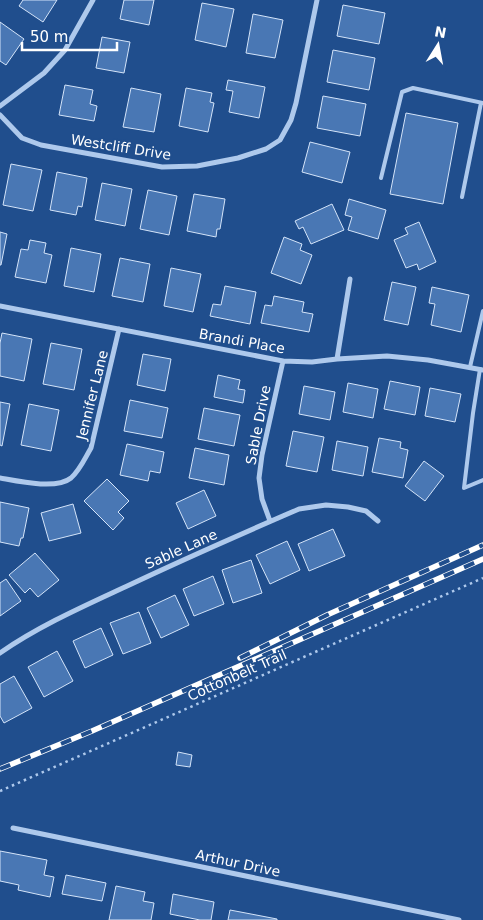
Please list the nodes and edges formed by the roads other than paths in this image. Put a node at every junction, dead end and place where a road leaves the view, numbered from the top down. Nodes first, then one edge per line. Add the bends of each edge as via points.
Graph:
1 (93, 0) edge
2 (315, 0) edge
3 (482, 103) edge
4 (0, 106) edge
5 (0, 115) edge
6 (381, 178) dead end
7 (462, 197) dead end
8 (350, 279) dead end
9 (0, 306) edge
10 (483, 311) edge
11 (119, 329) junction
12 (337, 358) junction
13 (283, 361) junction
14 (470, 367) junction
15 (482, 370) edge
16 (0, 478) edge
17 (483, 480) edge
18 (270, 521) junction
19 (378, 521) dead end
20 (0, 653) edge
21 (13, 828) dead end
22 (459, 920) edge

1 - 4 street via 65,50 44,73
2 - 5 street, Westcliff Drive via 292,120 280,140 266,150 198,166 162,167 41,145 22,138
3 - 6 lane via 413,88 402,92
3 - 7 lane
8 - 12 street
9 - 11 street, Brandi Place
10 - 14 lane
11 - 13 street, Brandi Place
11 - 16 street, Jennifer Lane via 90,448 70,479 31,484
12 - 13 street, Brandi Place via 312,362
12 - 14 street, Brandi Place via 387,356
13 - 18 street, Sable Drive via 259,478
14 - 15 street, Brandi Place
15 - 17 lane via 464,488
18 - 19 street, Sable Lane via 299,509 326,505 366,511
18 - 20 street, Sable Lane via 59,618
21 - 22 street, Arthur Drive

